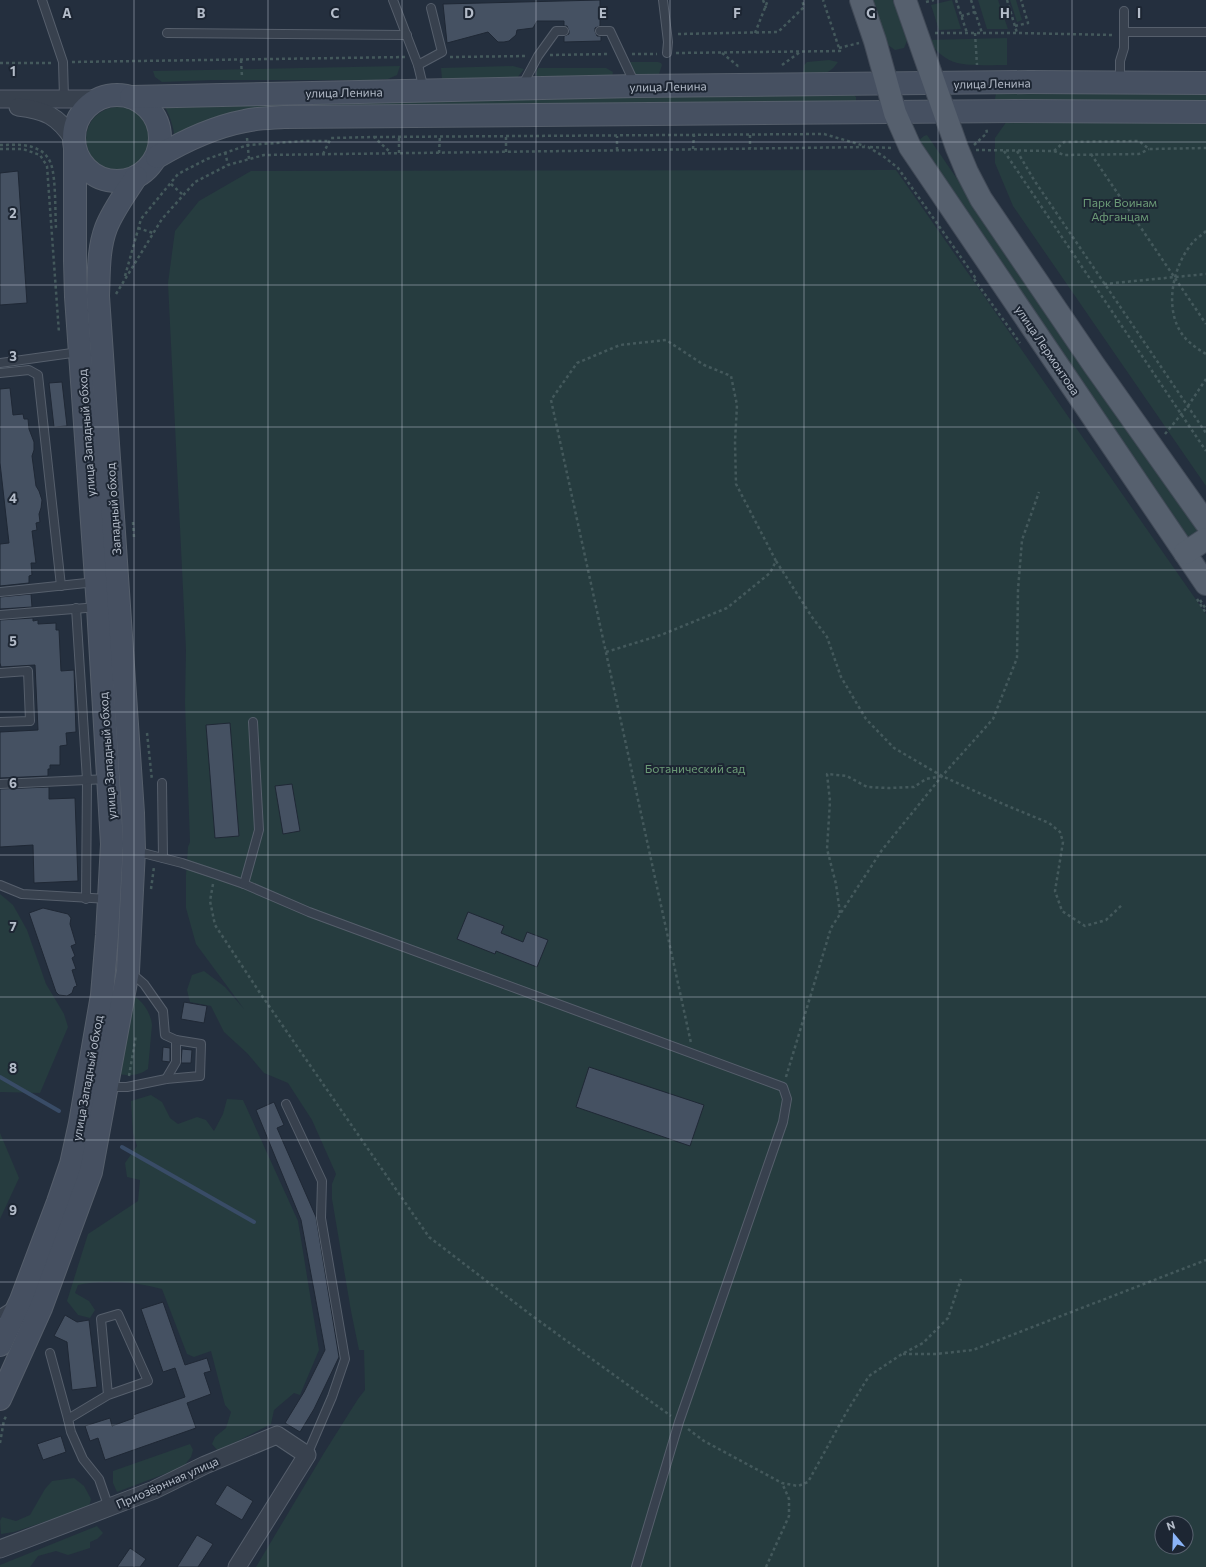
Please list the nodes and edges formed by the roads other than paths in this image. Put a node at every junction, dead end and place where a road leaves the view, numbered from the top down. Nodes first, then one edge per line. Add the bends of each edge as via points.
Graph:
1 (42, 0) edge
2 (393, 0) edge
3 (663, 0) edge
4 (861, 0) edge
5 (916, 1) edge
6 (431, 8) dead end
7 (1124, 11) dead end
8 (564, 31) dead end
9 (600, 31) dead end
10 (1206, 32) edge
11 (166, 33) dead end
12 (1124, 33) junction
13 (407, 35) junction
14 (667, 54) dead end
15 (418, 65) junction
16 (934, 83) junction
17 (1120, 83) junction
18 (1206, 83) edge
19 (887, 84) junction
20 (636, 86) junction
21 (521, 89) junction
22 (424, 91) junction
23 (131, 97) junction
24 (64, 98) junction
25 (0, 99) edge
26 (99, 99) junction
27 (0, 105) edge
28 (895, 112) junction
29 (944, 112) junction
30 (1206, 112) edge
31 (74, 145) junction
32 (157, 157) junction
33 (136, 177) junction
34 (80, 352) junction
35 (0, 363) edge
36 (0, 373) edge
37 (1206, 523) edge
38 (1206, 539) edge
39 (1185, 553) junction
40 (96, 582) junction
41 (1206, 584) edge
42 (61, 586) junction
43 (0, 592) edge
44 (98, 606) junction
45 (76, 608) junction
46 (0, 615) edge
47 (0, 673) edge
48 (0, 722) edge
49 (253, 722) dead end
50 (109, 779) junction
51 (86, 780) junction
52 (162, 782) dead end
53 (0, 784) edge
54 (134, 850) junction
55 (163, 858) junction
56 (244, 884) junction
57 (0, 885) edge
58 (86, 898) junction
59 (110, 899) junction
60 (128, 971) junction
61 (176, 1040) junction
62 (166, 1079) junction
63 (107, 1087) junction
64 (286, 1104) dead end
65 (21, 1300) junction
66 (0, 1314) edge
67 (0, 1345) edge
68 (50, 1352) dead end
69 (108, 1395) junction
70 (0, 1399) edge
71 (68, 1419) junction
72 (307, 1455) junction
73 (109, 1508) junction
74 (0, 1549) edge
75 (237, 1567) edge
76 (636, 1567) edge

1 - 24 lane via 62,62
2 - 13 lane
3 - 14 lane
4 - 19 main road, улица Лермонтова
5 - 16 main road
6 - 15 lane via 442,52
7 - 12 lane
8 - 21 lane via 556,31 538,56
9 - 20 lane via 610,31
10 - 12 lane
11 - 13 lane
12 - 17 lane
13 - 15 lane
15 - 22 lane
16 - 17 main road, улица Ленина
16 - 19 main road, улица Ленина
16 - 29 main road
17 - 18 main road, улица Ленина
19 - 20 main road, улица Ленина
19 - 28 main road, улица Лермонтова
20 - 21 main road, улица Ленина
21 - 22 main road, улица Ленина
22 - 23 main road, улица Ленина
23 - 26 main road via 114,95
23 - 32 main road via 144,103 154,114 160,128 161,142
24 - 25 street
24 - 26 street
26 - 31 main road via 85,108 76,122
27 - 31 street via 36,109 50,115 65,127
28 - 29 main road, улица Ленина
28 - 32 main road, улица Ленина via 284,117 229,125 193,137
28 - 39 main road, улица Лермонтова via 910,147
29 - 30 main road, улица Ленина
29 - 37 main road via 964,166 981,199
31 - 33 main road via 82,165 93,175 107,181 122,182
31 - 34 main road, улица Западный обход via 75,261
32 - 33 main road via 148,169
33 - 54 main road, Западный обход via 106,228 99,260 98,296 131,767
34 - 35 lane
34 - 40 main road, улица Западный обход
36 - 42 lane via 29,370 38,375
38 - 39 main road
39 - 41 main road, улица Лермонтова
40 - 42 lane
40 - 44 main road, улица Западный обход
42 - 43 lane
44 - 45 lane
44 - 50 main road, улица Западный обход
45 - 46 lane
45 - 51 lane
47 - 48 lane via 28,671 30,721
49 - 56 lane via 259,830
50 - 51 lane
50 - 59 main road, улица Западный обход via 112,844
51 - 53 lane
51 - 58 lane
52 - 55 lane
54 - 55 lane
54 - 60 main road, улица Западный обход
55 - 56 lane
56 - 76 lane via 309,912 783,1087 787,1099 784,1122 679,1422
57 - 58 lane via 22,894
58 - 59 lane
59 - 65 main road, улица Западный обход via 102,995 71,1164
60 - 61 lane via 144,984 163,1011 165,1035
60 - 63 main road, улица Западный обход
61 - 62 lane via 176,1062
61 - 62 lane via 201,1044 200,1076
62 - 63 lane via 127,1087
63 - 70 main road, улица Западный обход via 91,1172 42,1308
64 - 72 lane via 322,1181 321,1218 345,1359 332,1398
65 - 66 lane
65 - 67 main road, улица Западный обход
68 - 71 lane
69 - 69 lane via 148,1382 118,1314 100,1319
69 - 71 lane
71 - 73 lane via 83,1459 99,1479
72 - 73 street, Приозёрнная улица via 277,1435 205,1464 154,1490
72 - 75 street
73 - 74 street, Приозёрнная улица

